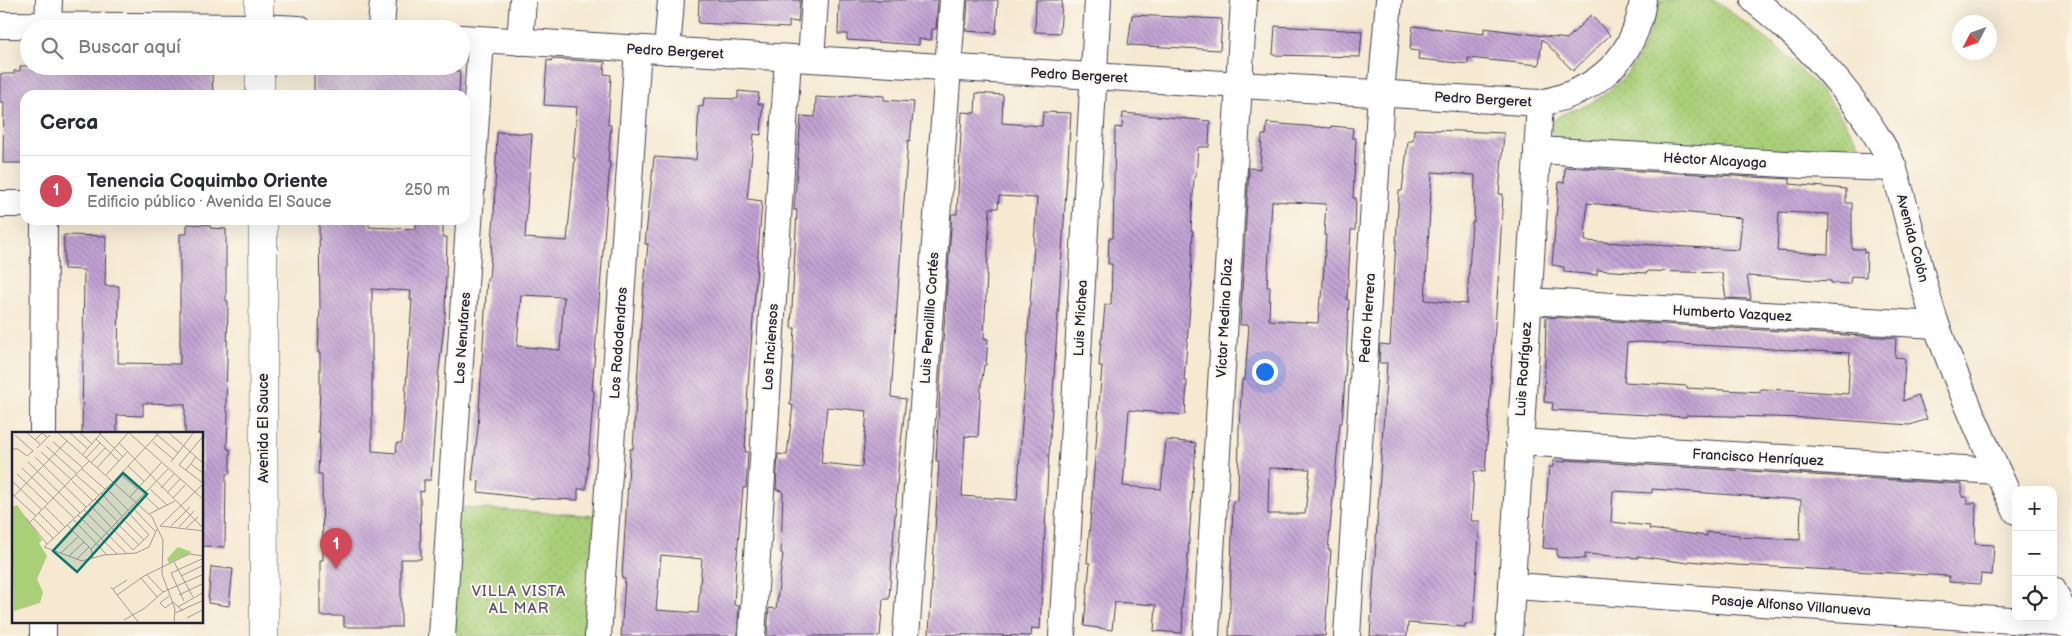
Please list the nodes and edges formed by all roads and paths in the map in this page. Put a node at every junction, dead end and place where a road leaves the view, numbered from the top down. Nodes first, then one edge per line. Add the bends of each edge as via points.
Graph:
1 (259, 0) edge
2 (383, 0) edge
3 (523, 0) edge
4 (670, 0) edge
5 (815, 0) edge
6 (953, 0) edge
7 (1098, 0) edge
8 (1244, 0) edge
9 (1389, 0) edge
10 (1643, 0) edge
11 (1754, 0) edge
12 (48, 12) edge
13 (154, 20) edge
14 (259, 20) edge
15 (382, 20) edge
16 (0, 24) edge
17 (471, 39) edge
18 (520, 42) junction
19 (638, 49) junction
20 (667, 50) junction
21 (800, 58) junction
22 (470, 60) edge
23 (948, 67) junction
24 (260, 75) edge
25 (469, 75) edge
26 (1093, 76) junction
27 (1238, 85) junction
28 (260, 90) edge
29 (469, 90) edge
30 (1381, 93) junction
31 (1540, 103) junction
32 (1537, 150) junction
33 (1894, 168) junction
34 (0, 204) edge
35 (20, 204) edge
36 (44, 225) edge
37 (263, 225) edge
38 (462, 225) edge
39 (1528, 301) junction
40 (1936, 326) junction
41 (43, 432) edge
42 (1519, 442) junction
43 (1996, 471) junction
44 (2012, 503) edge
45 (1513, 586) junction
46 (2057, 598) edge
47 (2071, 626) edge
48 (264, 636) edge
49 (442, 636) edge
50 (598, 636) edge
51 (752, 636) edge
52 (906, 636) edge
53 (1062, 636) edge
54 (1206, 636) edge
55 (1348, 636) edge
56 (1509, 636) edge

1 - 14 street
2 - 15 street
3 - 18 street
4 - 20 street
5 - 21 street, Los Inciensos
6 - 23 street, Luis Penailillo Cortés
7 - 26 street, Luis Michea
8 - 27 street, Víctor Medina Díaz
9 - 30 street, Pedro Herrera
10 - 31 street, Pedro Bergeret via 1634,34 1614,65 1583,89
11 - 33 street, Avenida Colón via 1810,48 1834,76 1857,105
12 - 13 street
12 - 16 street
17 - 18 street, Pedro Bergeret
17 - 22 street, Los Nenufares
18 - 19 street, Pedro Bergeret
19 - 20 street, Pedro Bergeret
19 - 50 street, Los Rododendros
20 - 21 street, Pedro Bergeret
21 - 23 street, Pedro Bergeret
21 - 51 street, Los Inciensos
23 - 26 street, Pedro Bergeret
23 - 52 street, Luis Penailillo Cortés
24 - 28 street
25 - 29 street, Los Nenufares
26 - 27 street, Pedro Bergeret
26 - 53 street, Luis Michea
27 - 30 street, Pedro Bergeret
27 - 54 street, Víctor Medina Díaz
30 - 31 street, Pedro Bergeret
30 - 55 street, Pedro Herrera
31 - 32 street, Luis Rodríguez
32 - 33 street, Héctor Alcayaga
32 - 39 street, Luis Rodríguez
33 - 40 street, Avenida Colón
34 - 35 street
36 - 41 street
37 - 48 street, Avenida El Sauce
38 - 49 street, Los Nenufares
39 - 40 street, Humberto Vazquez
39 - 42 street, Luis Rodríguez
40 - 43 street, Avenida Colón
42 - 43 street, Francisco Henríquez
42 - 45 street, Luis Rodríguez
43 - 44 street, Avenida Colón
45 - 47 street, Pasaje Alfonso Villanueva
45 - 56 street, Luis Rodríguez
46 - 47 street

